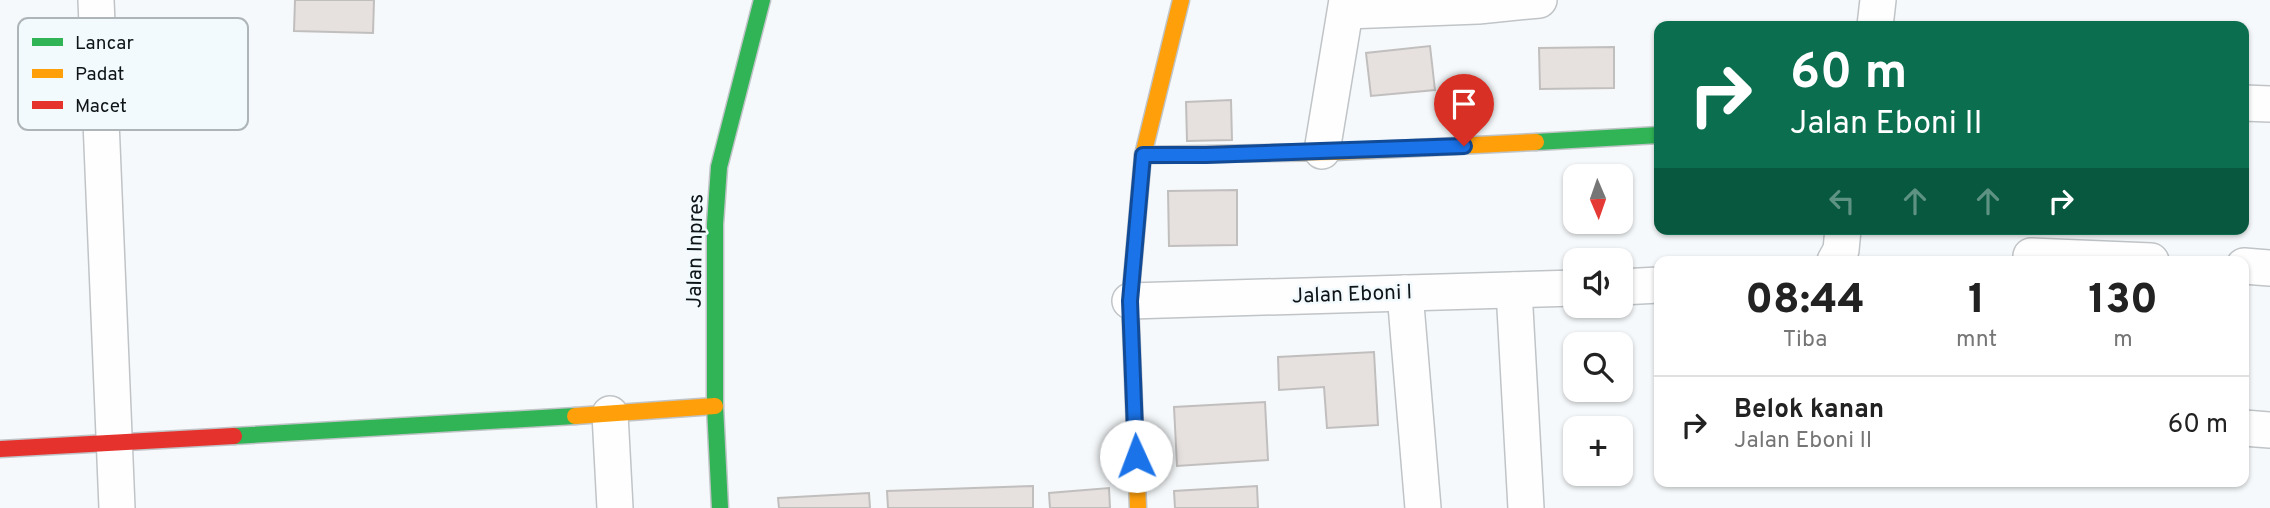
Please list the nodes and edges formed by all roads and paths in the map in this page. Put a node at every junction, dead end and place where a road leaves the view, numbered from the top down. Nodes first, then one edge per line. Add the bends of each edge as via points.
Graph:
1 (96, 0) edge
2 (762, 0) edge
3 (1181, 0) edge
4 (1539, 0) edge
5 (1878, 0) edge
6 (1346, 6) edge
7 (97, 18) edge
8 (1876, 21) edge
9 (2249, 103) edge
10 (2270, 104) edge
11 (101, 130) edge
12 (1654, 135) edge
13 (1322, 151) junction
14 (1143, 155) junction
15 (2249, 267) edge
16 (2270, 268) edge
17 (1654, 285) edge
18 (1633, 286) edge
19 (1563, 288) edge
20 (1514, 290) junction
21 (1405, 293) junction
22 (1130, 301) junction
23 (715, 406) junction
24 (610, 414) junction
25 (2249, 428) edge
26 (2270, 429) edge
27 (113, 443) junction
28 (0, 449) edge
29 (117, 508) edge
30 (615, 508) edge
31 (720, 508) edge
32 (1138, 508) edge
33 (1423, 508) edge
34 (1526, 508) edge

1 - 7 street
2 - 23 street, Jalan Inpres via 719,167
3 - 14 street
4 - 6 street via 1478,6
5 - 8 street
6 - 13 street
9 - 10 street
11 - 27 street
12 - 13 street
13 - 14 street
14 - 22 street
15 - 16 street
17 - 18 street
19 - 20 street, Jalan Eboni I
20 - 21 street, Jalan Eboni I
20 - 34 street
21 - 22 street, Jalan Eboni I
21 - 33 street
22 - 32 street
23 - 24 street
23 - 31 street, Jalan Inpres
24 - 27 street
24 - 30 street
25 - 26 street
27 - 28 street
27 - 29 street

